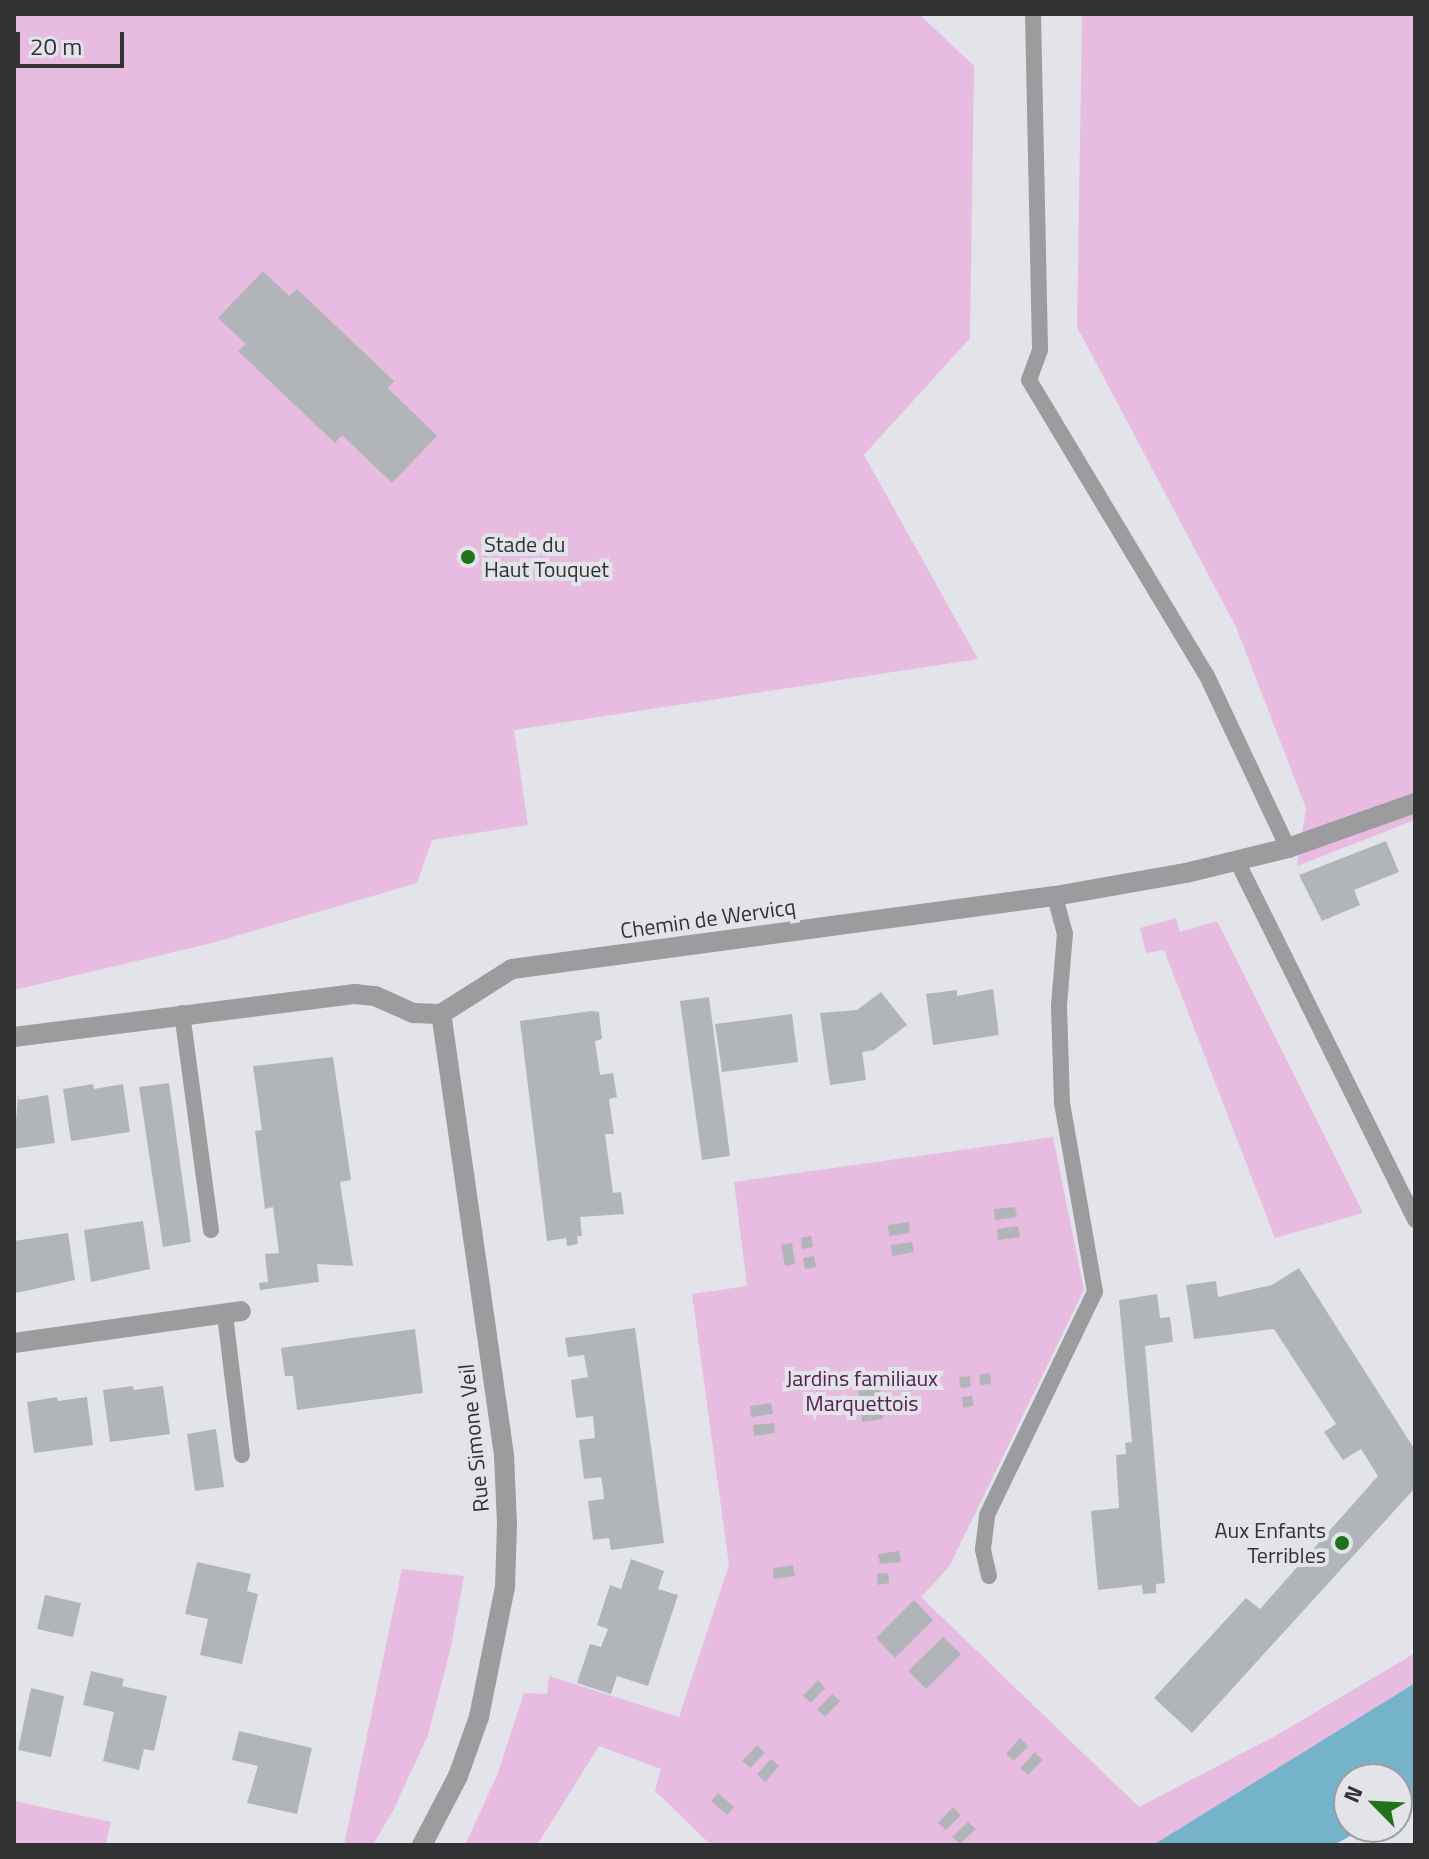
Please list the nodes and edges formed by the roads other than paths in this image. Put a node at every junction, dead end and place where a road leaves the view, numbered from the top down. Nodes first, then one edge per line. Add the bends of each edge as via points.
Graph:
1 (1033, 14) edge
2 (1415, 803) edge
3 (1288, 848) junction
4 (1237, 861) junction
5 (1055, 896) junction
6 (182, 1013) junction
7 (441, 1014) junction
8 (14, 1037) edge
9 (1415, 1220) edge
10 (211, 1230) dead end
11 (233, 1313) joint
12 (14, 1343) edge
13 (242, 1455) dead end
14 (989, 1576) dead end
15 (422, 1845) edge

1 - 3 lane via 1040,350 1029,380 1206,674
2 - 3 street, Chemin de Wervicq
3 - 4 street, Chemin de Wervicq
4 - 5 street, Chemin de Wervicq
4 - 9 lane
5 - 7 street, Chemin de Wervicq via 512,969
5 - 14 lane via 1065,934 1059,1005 1062,1102 1095,1292 987,1515 983,1549
6 - 7 street via 355,994 375,996 413,1013
6 - 8 street
6 - 10 lane
7 - 15 street, Rue Simone Veil via 502,1439 507,1524 505,1587 479,1717 458,1776
11 - 12 street
11 - 13 lane

